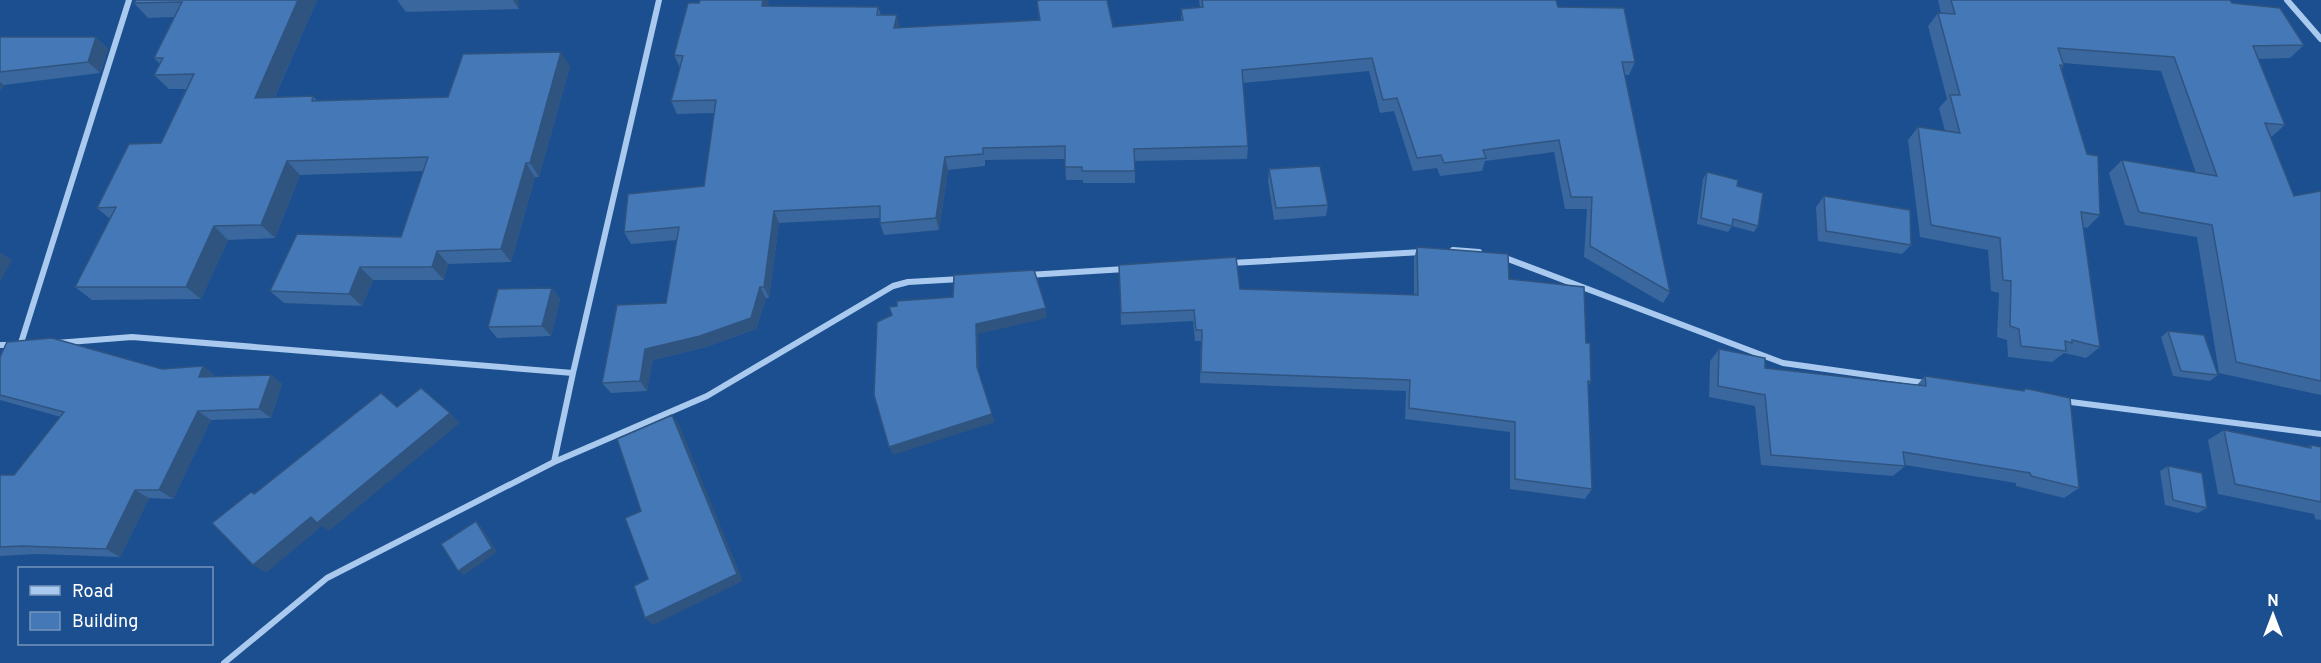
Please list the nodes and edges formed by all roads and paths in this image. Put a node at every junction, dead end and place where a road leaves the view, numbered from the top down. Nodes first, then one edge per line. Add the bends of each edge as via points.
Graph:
1 (129, 0) edge
2 (659, 0) edge
3 (2287, 0) edge
4 (2321, 39) edge
5 (1450, 250) edge
6 (1427, 252) edge
7 (1483, 252) edge
8 (1493, 254) edge
9 (1226, 263) edge
10 (1132, 269) edge
11 (1026, 275) edge
12 (967, 278) edge
13 (53, 343) edge
14 (0, 345) edge
15 (31, 345) edge
16 (20, 346) junction
17 (573, 373) junction
18 (1936, 385) edge
19 (2053, 400) edge
20 (2321, 434) edge
21 (554, 462) junction
22 (224, 663) edge

1 - 16 street
2 - 17 street
3 - 4 street
5 - 7 street
6 - 9 street
8 - 18 street via 1783,363
10 - 11 street
12 - 21 street via 893,286 707,396
13 - 17 street via 132,337
14 - 16 street
15 - 16 street
17 - 21 street
19 - 20 street
21 - 22 street via 327,578

